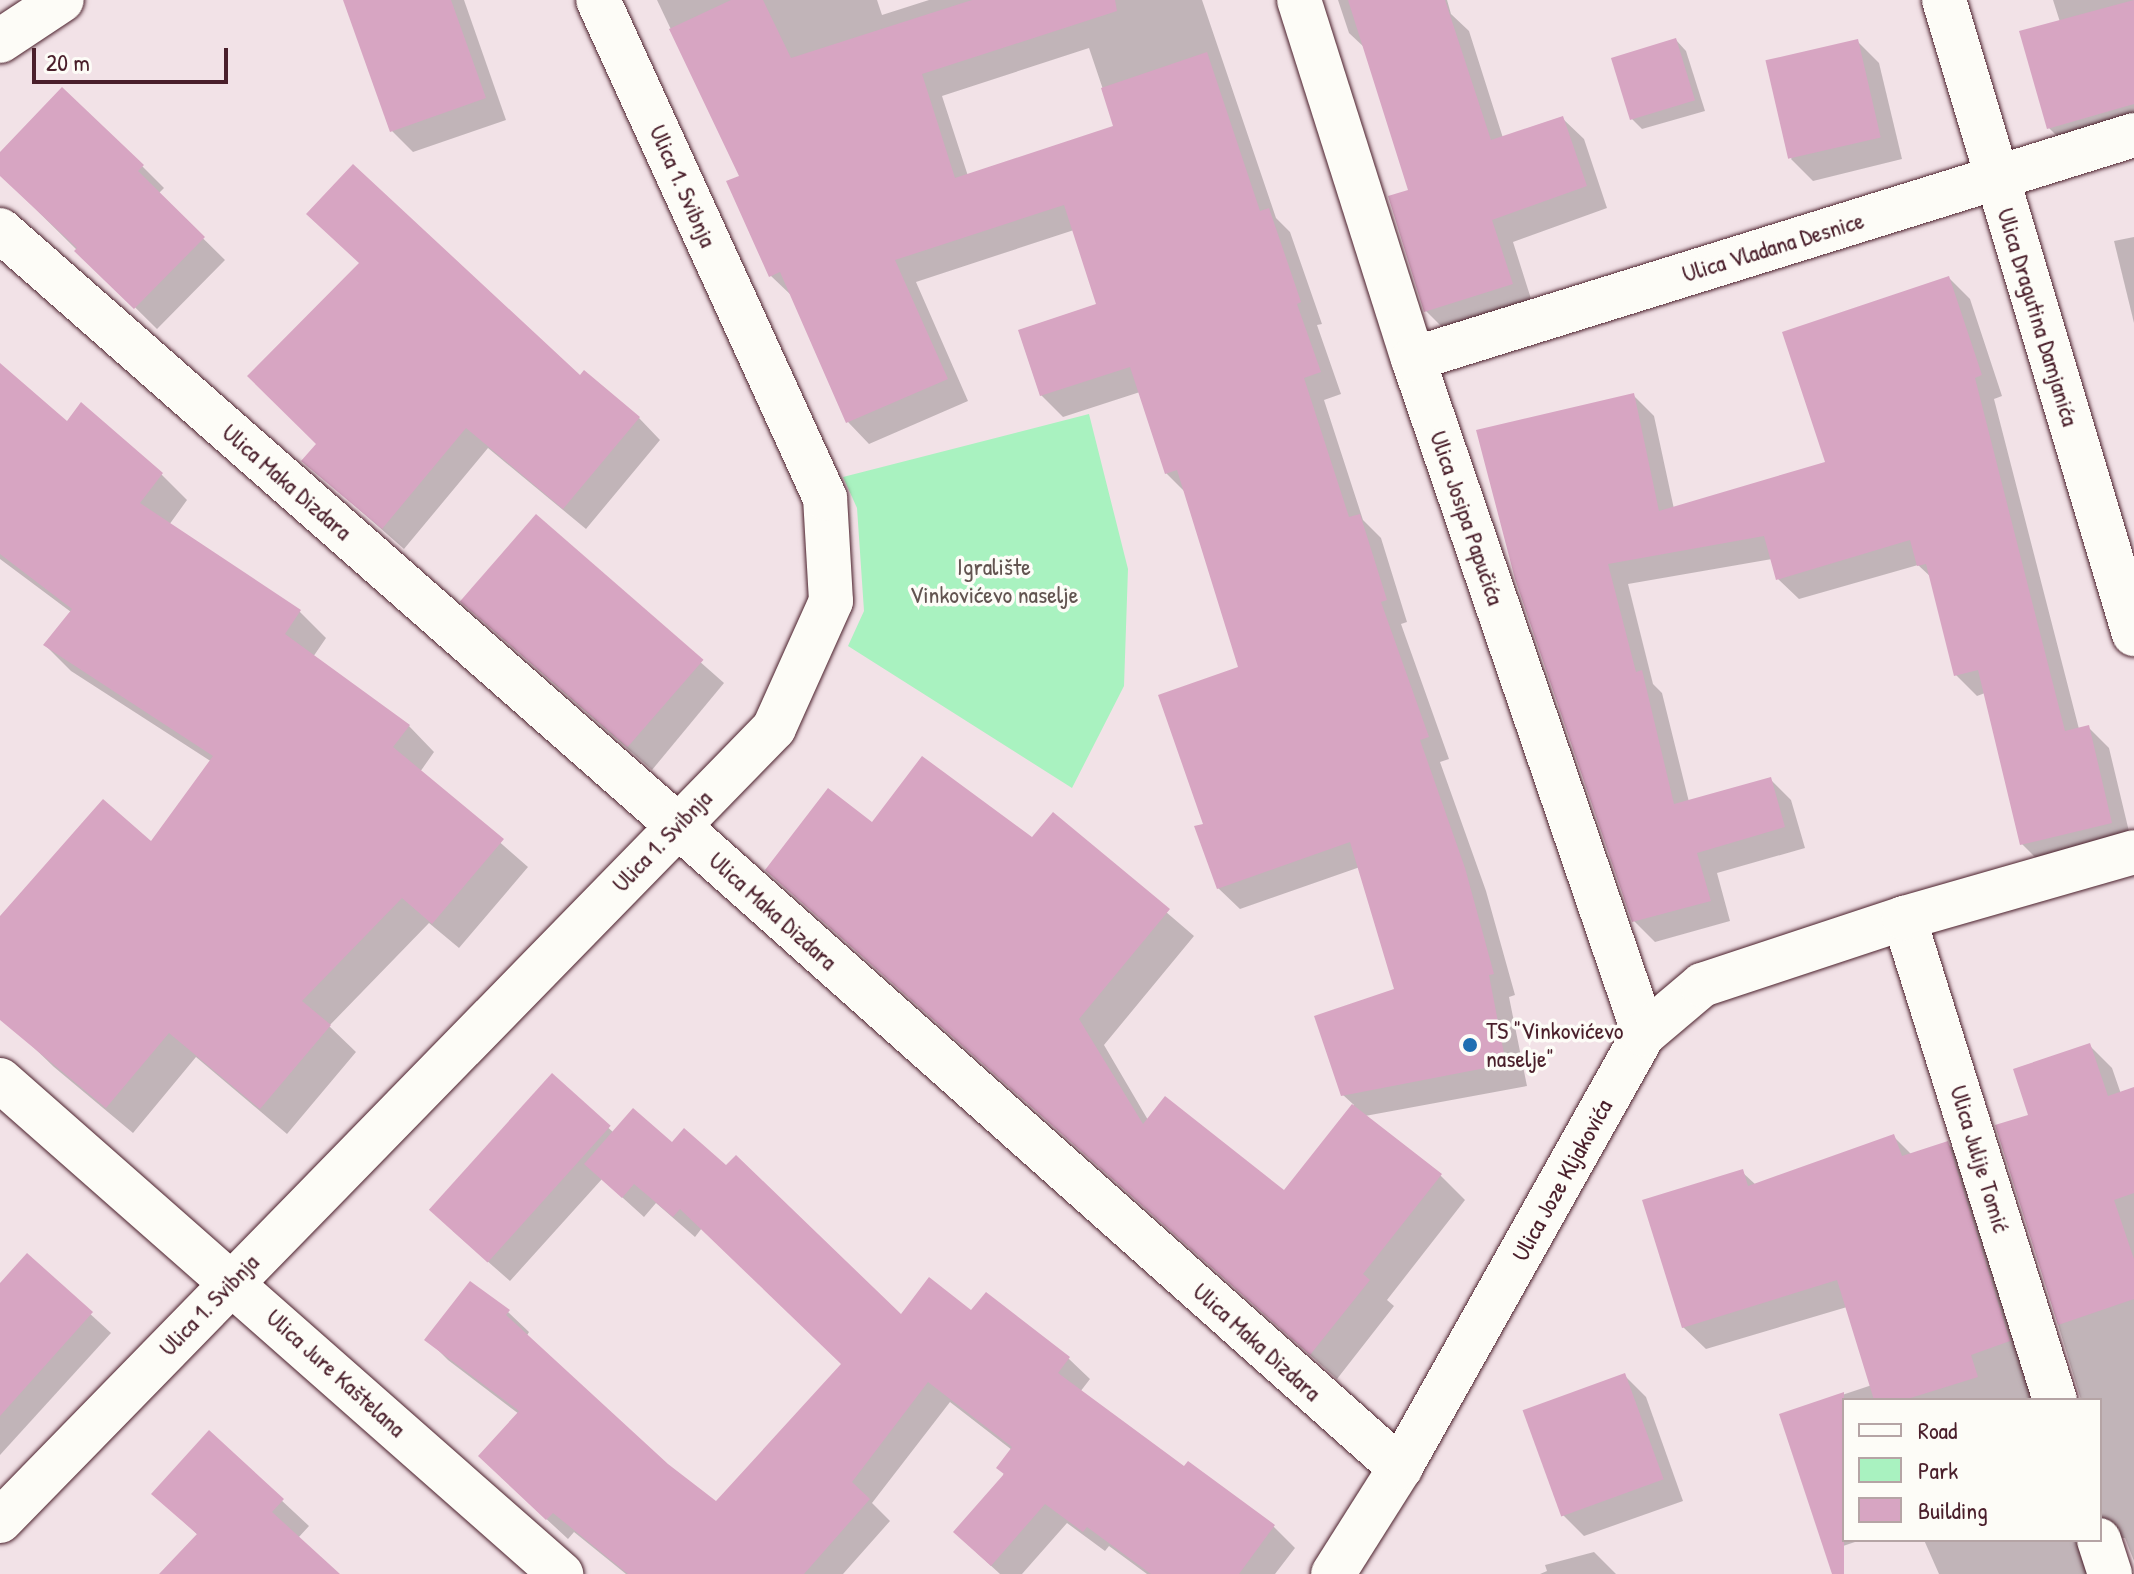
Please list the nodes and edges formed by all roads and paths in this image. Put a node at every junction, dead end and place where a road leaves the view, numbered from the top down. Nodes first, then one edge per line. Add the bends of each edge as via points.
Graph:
1 (62, 0) edge
2 (598, 0) edge
3 (1299, 0) edge
4 (1944, 0) edge
5 (0, 41) edge
6 (2134, 135) edge
7 (1996, 178) junction
8 (0, 230) edge
9 (1413, 359) junction
10 (2134, 634) edge
11 (677, 825) junction
12 (2134, 852) edge
13 (1904, 918) junction
14 (1644, 1034) junction
15 (0, 1080) edge
16 (232, 1281) junction
17 (2054, 1398) edge
18 (1400, 1468) junction
19 (0, 1521) edge
20 (2100, 1542) edge
21 (561, 1574) edge
22 (1333, 1574) edge
23 (2110, 1574) edge

1 - 5 street
2 - 11 street, Ulica 1. Svibnja via 825,498 831,601 774,728
3 - 9 street, Ulica Josipa Papučića
4 - 7 street, Ulica Dragutina Damjanića
6 - 7 street, Ulica Vladana Desnice
7 - 9 street, Ulica Vladana Desnice
7 - 10 street, Ulica Dragutina Damjanića
8 - 11 street, Ulica Maka Dizdara
9 - 14 street, Ulica Josipa Papučića
11 - 16 street, Ulica 1. Svibnja
11 - 18 street, Ulica Maka Dizdara
12 - 13 street, Ulica Joze Kljakovića
13 - 14 street, Ulica Joze Kljakovića via 1702,985
13 - 17 street, Ulica Julije Tomić
14 - 18 street, Ulica Joze Kljakovića
15 - 16 street, Ulica Jure Kaštelana
16 - 19 street, Ulica 1. Svibnja
16 - 21 street, Ulica Jure Kaštelana
18 - 22 street, Ulica Joze Kljakovića
20 - 23 street

